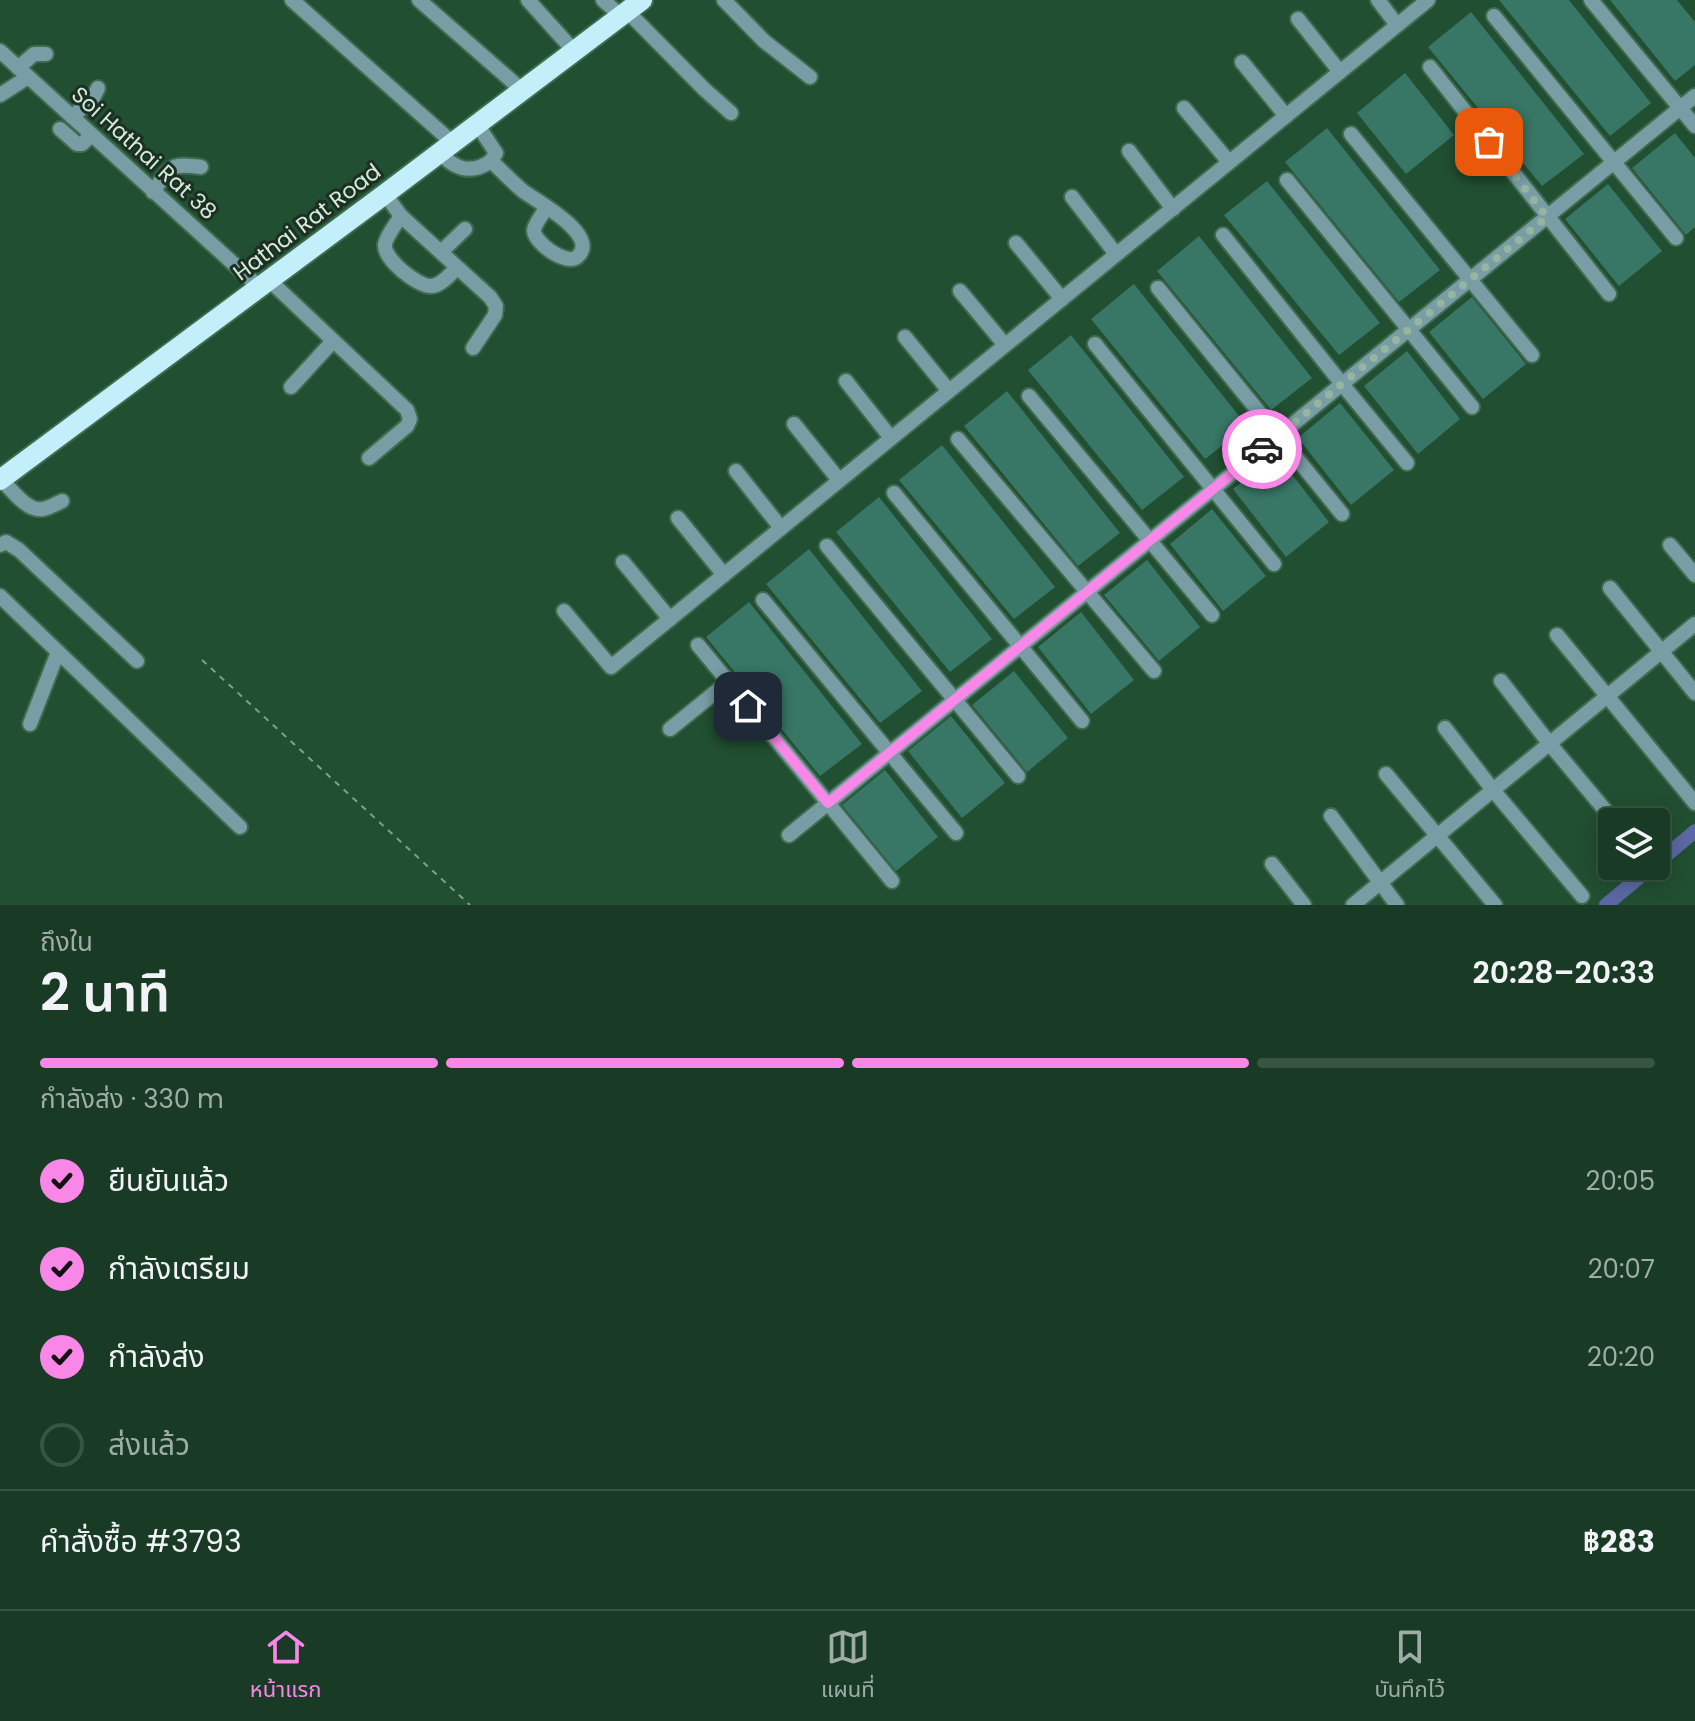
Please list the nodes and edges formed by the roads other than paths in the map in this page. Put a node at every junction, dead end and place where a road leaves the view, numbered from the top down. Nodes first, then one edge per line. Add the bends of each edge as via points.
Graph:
1 (292, 0) edge
2 (419, 0) edge
3 (528, 0) edge
4 (603, 0) edge
5 (724, 0) edge
6 (1378, 0) edge
7 (1428, 0) edge
8 (1591, 0) edge
9 (630, 9) edge
10 (1494, 16) dead end
11 (1298, 19) dead end
12 (1397, 25) junction
13 (0, 51) edge
14 (574, 51) junction
15 (46, 54) dead end
16 (1242, 62) dead end
17 (1430, 67) dead end
18 (23, 72) junction
19 (1340, 72) junction
20 (810, 77) dead end
21 (98, 88) dead end
22 (522, 90) junction
23 (0, 95) edge
24 (1695, 96) edge
25 (1184, 108) dead end
26 (1680, 108) junction
27 (731, 113) dead end
28 (1286, 116) junction
29 (72, 117) junction
30 (477, 124) junction
31 (1695, 126) edge
32 (60, 129) dead end
33 (1351, 134) dead end
34 (91, 135) junction
35 (446, 148) junction
36 (1129, 151) dead end
37 (491, 161) junction
38 (1229, 162) junction
39 (1614, 162) junction
40 (201, 167) dead end
41 (1287, 180) dead end
42 (153, 192) junction
43 (385, 194) junction
44 (1072, 197) dead end
45 (546, 208) dead end
46 (1173, 209) junction
47 (401, 216) junction
48 (1547, 217) junction
49 (465, 229) dead end
50 (1223, 235) dead end
51 (1676, 238) dead end
52 (1016, 243) dead end
53 (441, 252) junction
54 (1116, 254) junction
55 (457, 268) junction
56 (1470, 279) junction
57 (264, 284) junction
58 (1158, 288) dead end
59 (960, 291) dead end
60 (1609, 294) dead end
61 (1062, 299) junction
62 (1409, 330) junction
63 (905, 337) dead end
64 (333, 341) junction
65 (1095, 344) dead end
66 (1005, 345) junction
67 (473, 348) dead end
68 (1532, 355) dead end
69 (846, 381) dead end
70 (1342, 384) junction
71 (291, 387) dead end
72 (949, 391) junction
73 (1029, 396) dead end
74 (1472, 407) dead end
75 (794, 424) dead end
76 (1278, 436) junction
77 (891, 438) junction
78 (958, 439) dead end
79 (369, 458) dead end
80 (1407, 463) dead end
81 (736, 471) dead end
82 (0, 479) edge
83 (839, 480) junction
84 (1212, 490) junction
85 (894, 493) dead end
86 (62, 501) dead end
87 (1342, 514) dead end
88 (678, 518) dead end
89 (781, 528) junction
90 (1149, 541) junction
91 (0, 545) edge
92 (1670, 545) dead end
93 (827, 546) dead end
94 (623, 562) dead end
95 (1274, 564) dead end
96 (724, 575) junction
97 (1695, 575) edge
98 (1610, 588) dead end
99 (1087, 592) junction
100 (0, 596) edge
101 (763, 600) dead end
102 (564, 611) dead end
103 (1212, 615) dead end
104 (670, 619) junction
105 (1695, 624) edge
106 (1557, 635) dead end
107 (698, 645) dead end
108 (1020, 646) junction
109 (58, 652) junction
110 (1661, 652) junction
111 (137, 661) dead end
112 (1154, 671) dead end
113 (1501, 681) dead end
114 (728, 682) junction
115 (1695, 693) edge
116 (1607, 697) junction
117 (955, 699) junction
118 (1082, 721) dead end
119 (30, 724) dead end
120 (1445, 728) dead end
121 (670, 729) dead end
122 (1549, 743) junction
123 (890, 753) junction
124 (1386, 774) dead end
125 (1018, 776) dead end
126 (1493, 790) junction
127 (828, 803) junction
128 (1695, 803) edge
129 (1603, 808) edge
130 (1331, 816) dead end
131 (240, 827) dead end
132 (956, 833) dead end
133 (789, 835) dead end
134 (1437, 836) junction
135 (1272, 864) dead end
136 (892, 881) dead end
137 (1379, 883) junction
138 (1582, 896) dead end
139 (1304, 905) edge
140 (1353, 905) edge
141 (1397, 905) edge
142 (1495, 905) edge

1 - 35 street
2 - 22 street
3 - 14 street
4 - 9 street
5 - 20 street
6 - 12 street
7 - 12 street
8 - 26 street
9 - 14 main road, Hathai Rat Road
9 - 27 street
10 - 39 street
11 - 19 street
12 - 19 street
13 - 18 street, Soi Hathai Rat 38
14 - 22 main road, Hathai Rat Road
15 - 18 street via 34,54
16 - 28 street
17 - 48 street
18 - 23 street
18 - 29 street, Soi Hathai Rat 38
19 - 28 street
21 - 29 street
22 - 30 main road, Hathai Rat Road
24 - 26 street
25 - 38 street
26 - 31 street
26 - 39 street
28 - 38 street
29 - 34 street, Soi Hathai Rat 38
30 - 35 main road, Hathai Rat Road
30 - 37 street via 496,153
32 - 34 street via 77,144
33 - 56 street
34 - 42 street, Soi Hathai Rat 38
35 - 37 street via 452,166 480,168
35 - 43 main road, Hathai Rat Road
36 - 46 street
37 - 45 street
38 - 46 street
39 - 48 street
39 - 51 street
40 - 42 street via 175,165
41 - 62 street
42 - 57 street, Soi Hathai Rat 38
43 - 47 street
43 - 57 main road, Hathai Rat Road
44 - 54 street
46 - 54 street
47 - 53 street
47 - 55 street via 386,242 391,262 429,286
48 - 56 street
48 - 60 street
49 - 53 street
50 - 70 street
52 - 61 street
53 - 55 street
54 - 61 street
55 - 67 street via 496,306
56 - 62 street
56 - 68 street
57 - 64 street, Soi Hathai Rat 38
57 - 82 main road, Hathai Rat Road
58 - 76 street
59 - 66 street
61 - 66 street
62 - 70 street
62 - 74 street
63 - 72 street
64 - 71 street
64 - 79 street, Soi Hathai Rat 38 via 407,410 410,419
65 - 84 street
66 - 72 street
69 - 77 street
70 - 76 street
70 - 80 street
72 - 77 street
73 - 90 street
75 - 83 street
76 - 84 street
76 - 87 street
77 - 83 street
78 - 99 street
81 - 89 street
82 - 86 street via 36,509
83 - 89 street
84 - 90 street
84 - 95 street
85 - 108 street
88 - 96 street
89 - 96 street
90 - 99 street
90 - 103 street
91 - 111 street via 6,542 19,550
92 - 97 street
93 - 117 street
94 - 104 street
96 - 104 street
98 - 110 street
99 - 108 street
99 - 112 street
100 - 109 street
101 - 123 street
102 - 104 street via 611,667
105 - 110 street
106 - 116 street
107 - 114 street
108 - 117 street
108 - 118 street
109 - 119 street
109 - 131 street
110 - 115 street
110 - 116 street
113 - 122 street
114 - 121 street
114 - 127 street
116 - 122 street
116 - 128 street
117 - 123 street
117 - 125 street
120 - 126 street
122 - 126 street
122 - 129 street
123 - 127 street
123 - 132 street
124 - 134 street
126 - 134 street
126 - 138 street
127 - 133 street
127 - 136 street
130 - 137 street
134 - 137 street
134 - 142 street
135 - 139 street
137 - 140 street
137 - 141 street

